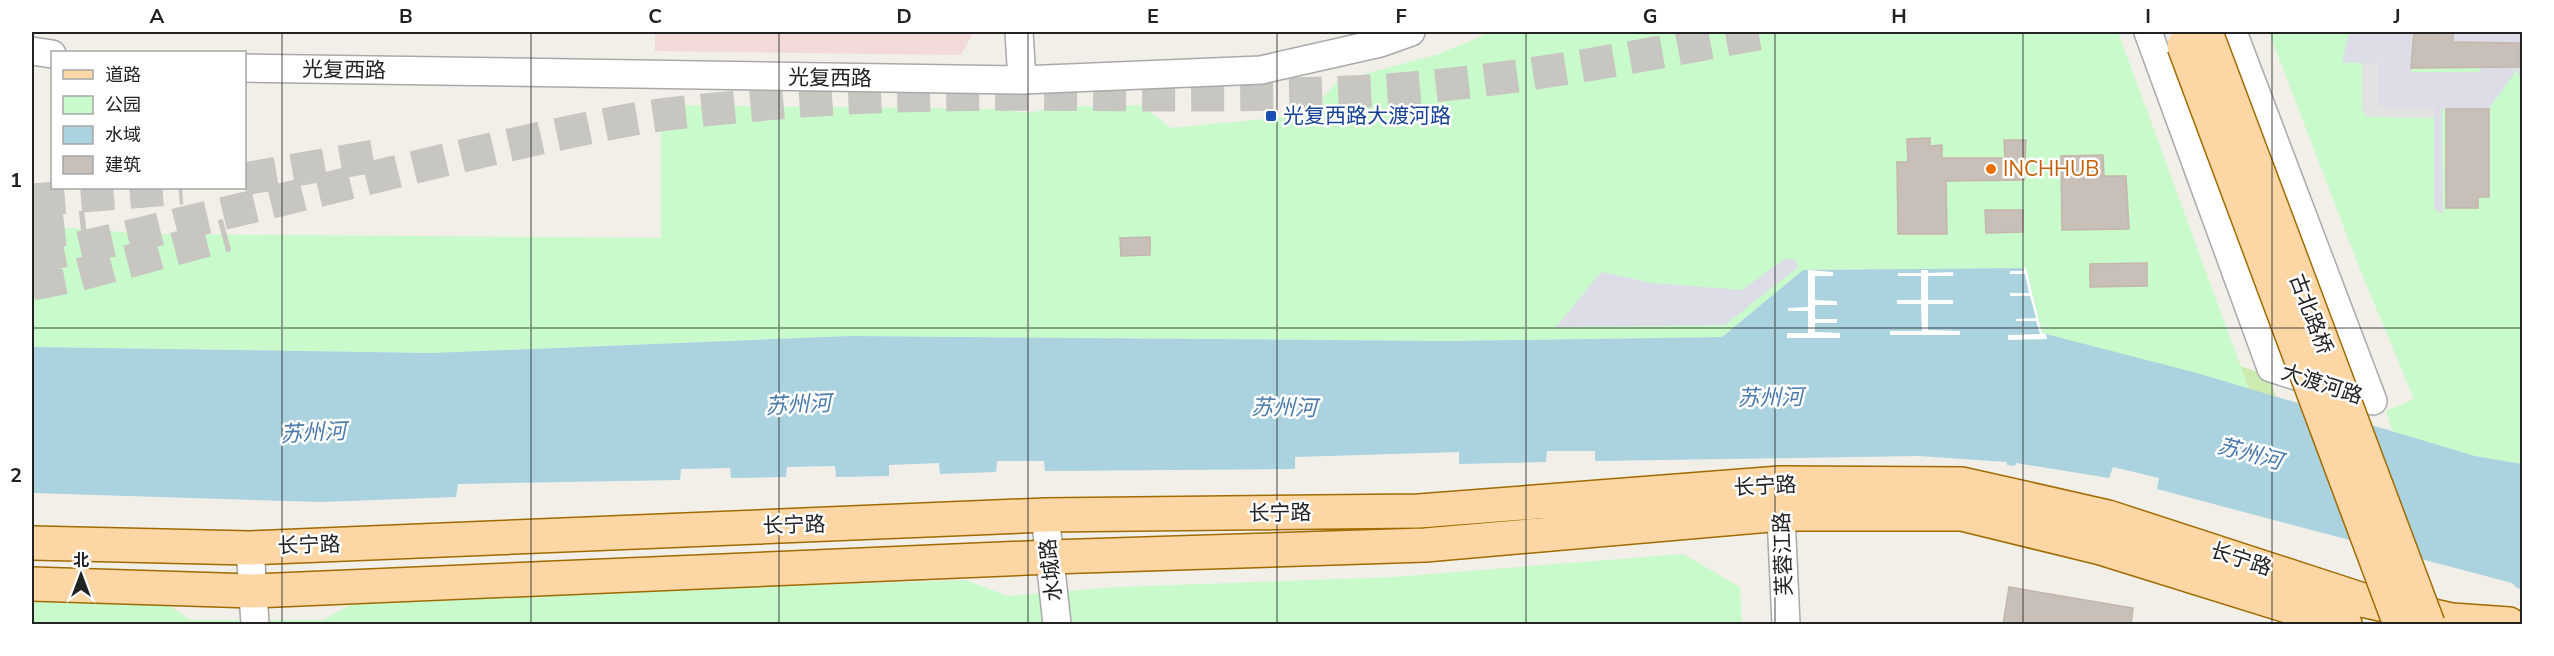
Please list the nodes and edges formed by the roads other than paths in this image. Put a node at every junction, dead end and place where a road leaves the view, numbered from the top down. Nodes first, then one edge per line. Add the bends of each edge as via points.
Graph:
1 (1019, 32) edge
2 (1410, 32) edge
3 (2148, 32) edge
4 (2202, 36) edge
5 (32, 51) edge
6 (51, 54) edge
7 (246, 68) edge
8 (1022, 80) junction
9 (1780, 499) junction
10 (1045, 515) junction
11 (32, 543) edge
12 (250, 548) junction
13 (1050, 556) junction
14 (32, 584) edge
15 (253, 591) junction
16 (2360, 617) edge
17 (2444, 623) edge
18 (255, 624) edge
19 (1057, 624) edge
20 (1786, 624) edge
21 (2400, 624) edge
22 (2509, 624) edge

1 - 8 street
2 - 8 street, 光复西路 via 1380,44 1261,70
3 - 4 street, 大渡河路 via 2271,368 2373,401
4 - 17 main road, 古北路桥, bridge
4 - 21 main road, 古北路桥, bridge
5 - 6 street
7 - 8 street, 光复西路
9 - 10 main road, 长宁路 via 1419,511
9 - 13 main road, 长宁路 via 1425,545
9 - 16 main road, 长宁路 via 1962,514
9 - 20 street, 芙蓉江路
10 - 12 main road, 长宁路
10 - 13 street, 水城路
11 - 12 main road, 长宁路
12 - 15 street
13 - 15 main road, 长宁路
13 - 19 street, 水城路
14 - 15 main road, 长宁路
15 - 18 street
16 - 17 main road, 长宁路
17 - 22 main road, 长宁路

